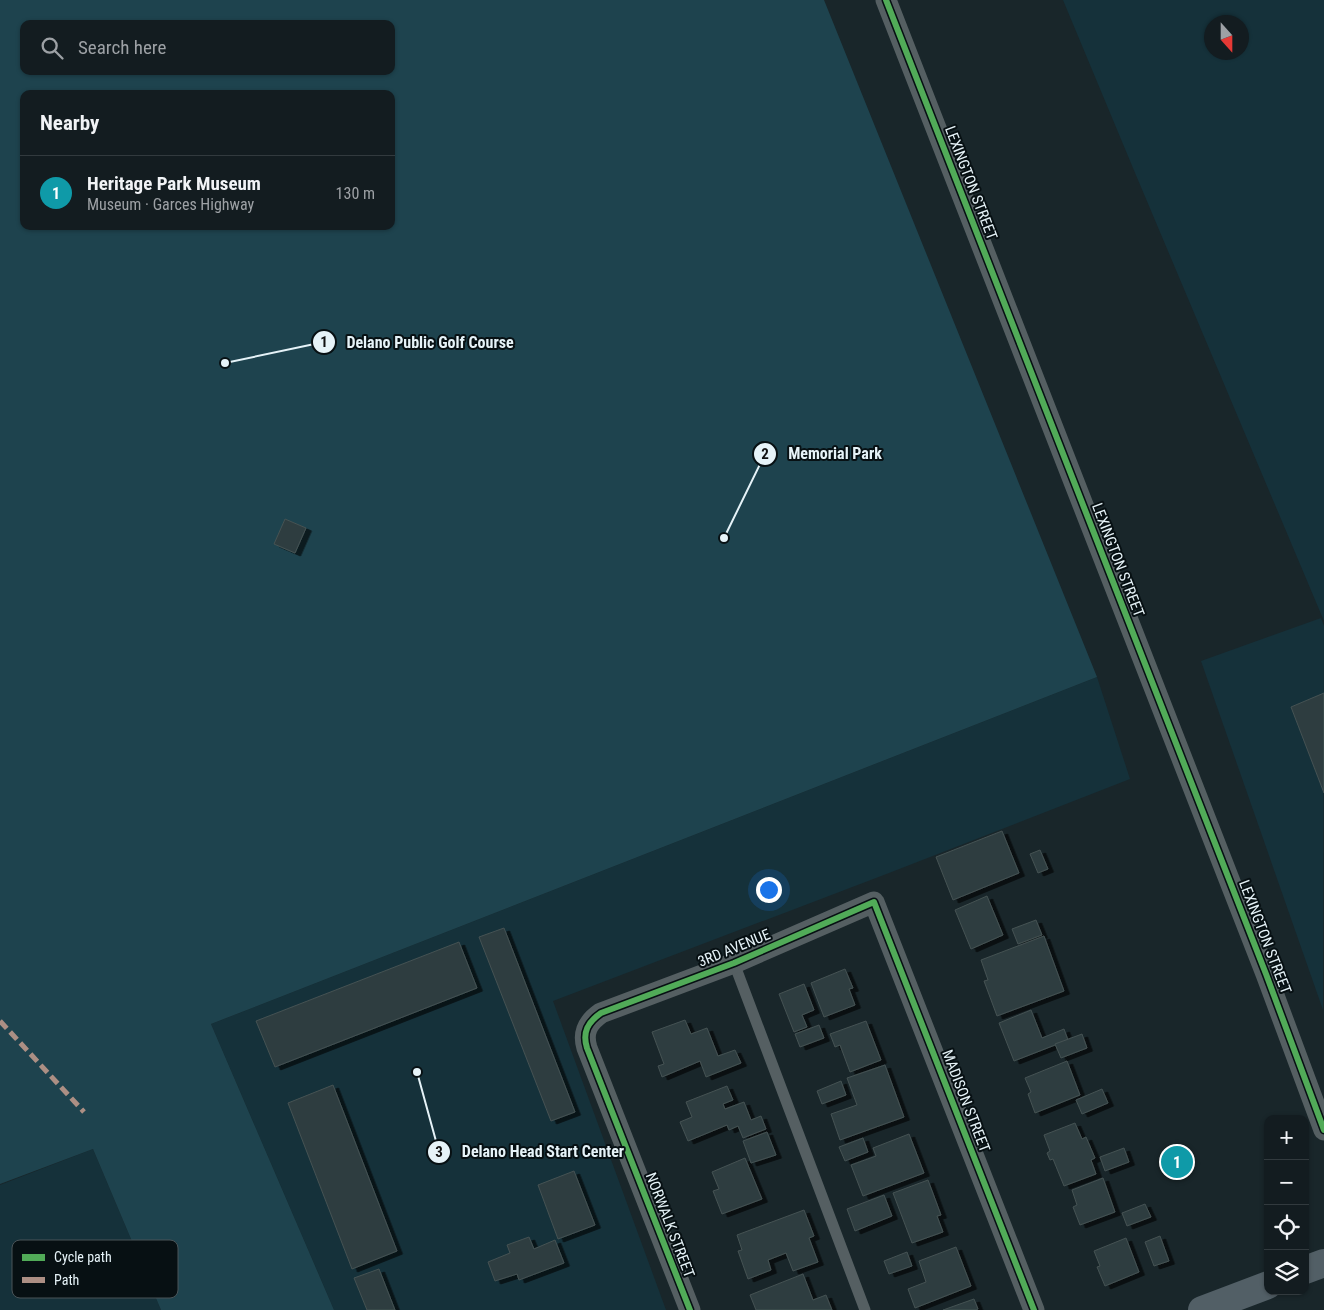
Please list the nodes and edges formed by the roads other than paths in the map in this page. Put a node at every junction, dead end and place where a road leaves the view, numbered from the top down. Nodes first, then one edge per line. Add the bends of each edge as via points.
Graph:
1 (886, 0) edge
2 (874, 902) joint
3 (734, 963) junction
4 (601, 1013) joint
5 (1324, 1130) edge
6 (1324, 1263) edge
7 (1309, 1269) edge
8 (1264, 1287) edge
9 (690, 1310) edge
10 (865, 1310) edge
11 (1034, 1310) edge
12 (1202, 1310) edge

1 - 5 street, LEXINGTON STREET via 1263,964
2 - 3 street, 3RD AVENUE
2 - 11 street, MADISON STREET
3 - 4 street, 3RD AVENUE
3 - 10 lane
4 - 9 street, NORWALK STREET via 589,1023 585,1043
6 - 7 main road
8 - 12 main road

